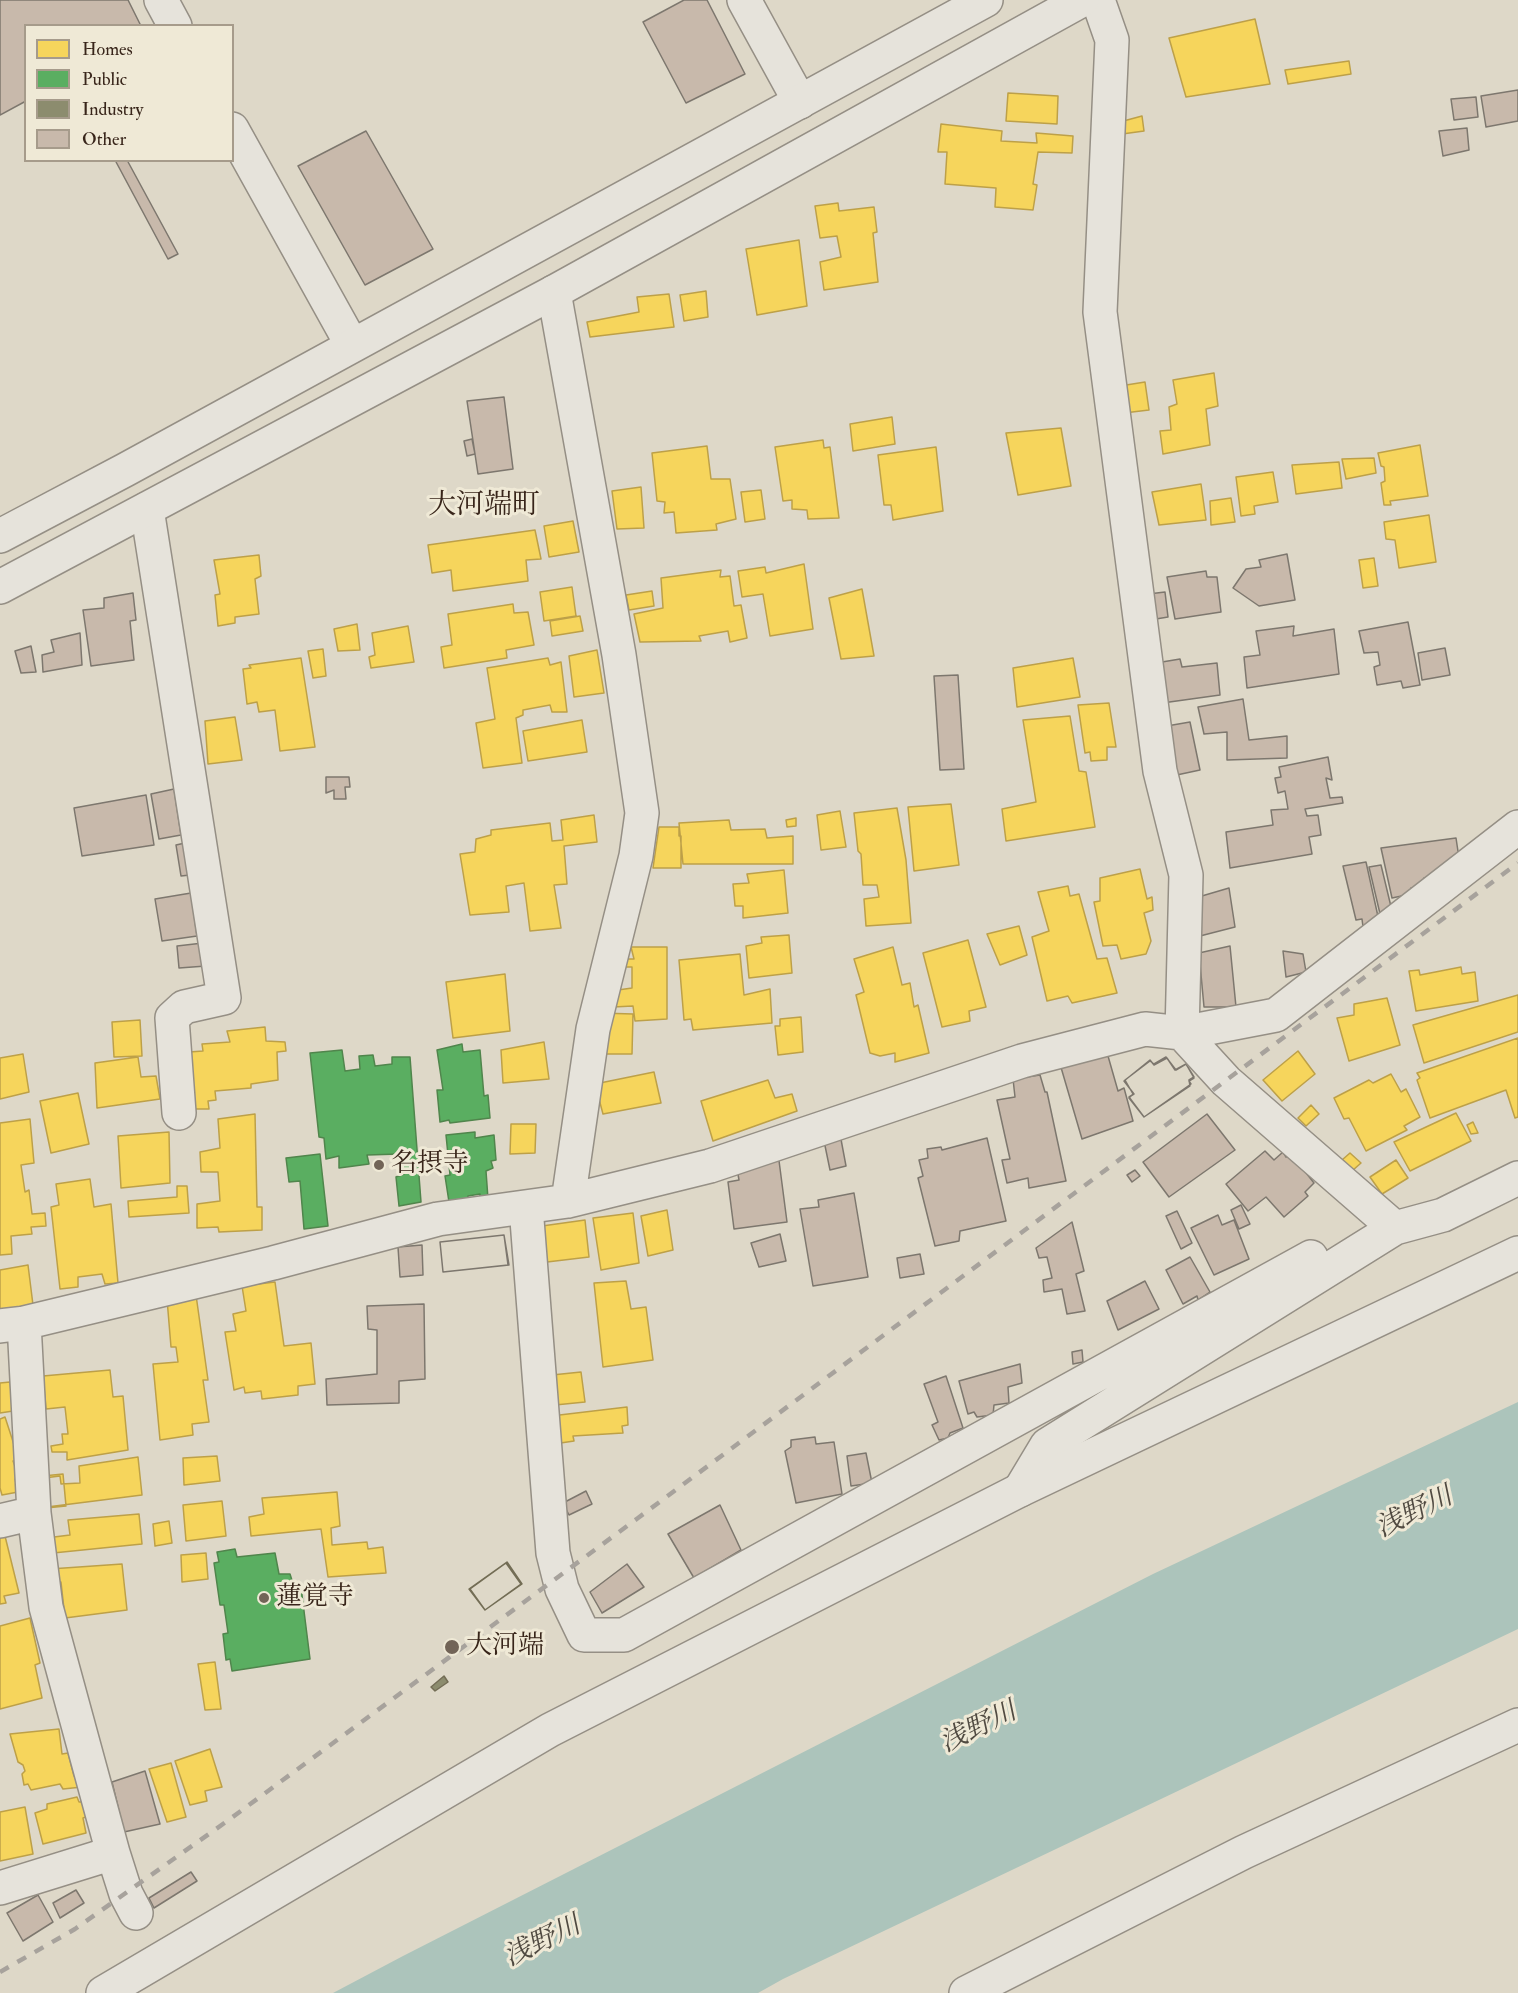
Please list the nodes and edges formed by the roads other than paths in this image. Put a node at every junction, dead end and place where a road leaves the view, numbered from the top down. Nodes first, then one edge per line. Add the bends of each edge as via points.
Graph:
1 (161, 0) edge
2 (744, 0) edge
3 (986, 0) edge
4 (1082, 0) edge
5 (1098, 0) edge
6 (174, 24) edge
7 (800, 102) junction
8 (234, 133) edge
9 (555, 292) junction
10 (352, 345) junction
11 (147, 509) junction
12 (0, 536) edge
13 (0, 587) edge
14 (1518, 827) edge
15 (1182, 1033) junction
16 (179, 1113) dead end
17 (1518, 1178) edge
18 (568, 1201) junction
19 (526, 1207) junction
20 (1390, 1222) junction
21 (1518, 1253) edge
22 (12, 1324) edge
23 (1020, 1490) junction
24 (34, 1513) junction
25 (0, 1521) edge
26 (1518, 1725) edge
27 (113, 1853) junction
28 (0, 1888) edge
29 (136, 1913) dead end
30 (103, 1993) edge
31 (966, 1993) edge

1 - 6 street
2 - 7 street
3 - 7 street
4 - 9 street
5 - 15 street via 1112,40 1100,312 1160,771 1186,875
7 - 10 street
8 - 10 street
9 - 11 street
9 - 18 street via 619,655 642,813 636,856 593,1029
10 - 12 street
11 - 13 street
11 - 16 street via 224,998 184,1006 172,1018
14 - 15 street via 1276,1015
15 - 18 street via 1145,1029 1022,1061 710,1166
15 - 20 street via 1226,1081
17 - 20 street via 1443,1215
18 - 19 street
19 - 20 street via 553,1553 562,1589 584,1635 624,1635
19 - 22 street via 438,1219 273,1263
20 - 23 street via 1047,1445
21 - 23 street
22 - 24 street
23 - 30 street via 550,1730
24 - 25 street
24 - 27 street via 46,1607
26 - 31 street via 1244,1852
27 - 28 street
27 - 29 street

